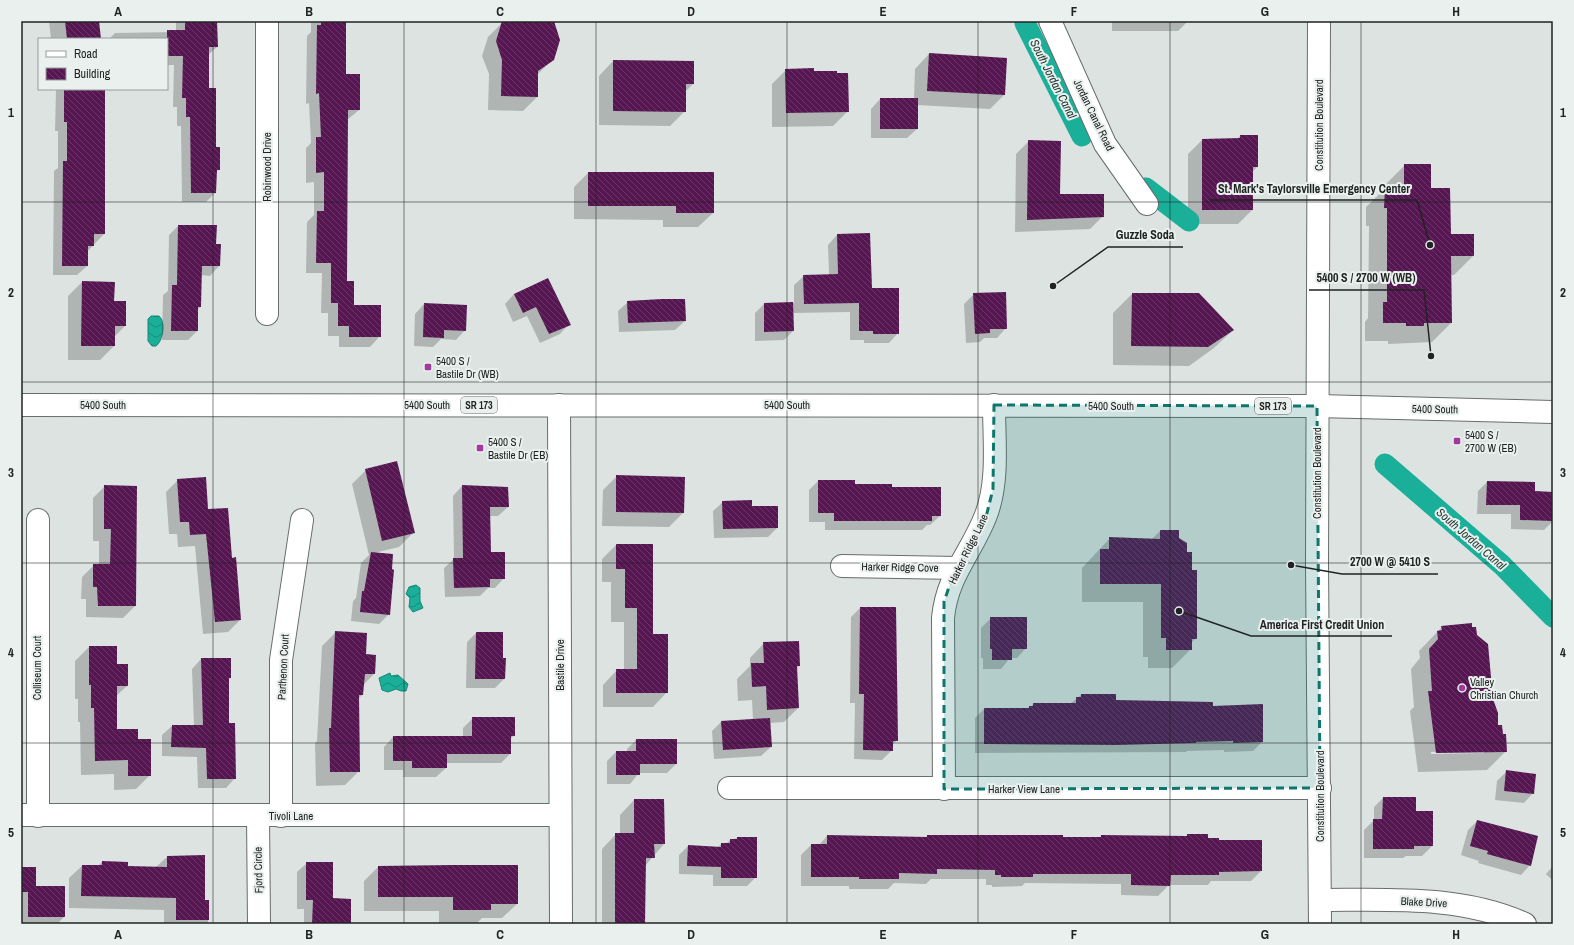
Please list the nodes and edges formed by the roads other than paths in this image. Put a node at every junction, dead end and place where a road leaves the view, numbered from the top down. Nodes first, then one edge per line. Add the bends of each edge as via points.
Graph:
1 (267, 21) edge
2 (1050, 21) edge
3 (1319, 21) edge
4 (1147, 204) dead end
5 (267, 314) dead end
6 (21, 405) edge
7 (559, 405) junction
8 (994, 406) junction
9 (1317, 406) junction
10 (1553, 412) edge
11 (38, 520) dead end
12 (302, 520) dead end
13 (842, 566) dead end
14 (958, 568) junction
15 (729, 788) dead end
16 (1320, 788) junction
17 (944, 789) junction
18 (560, 815) junction
19 (29, 816) edge
20 (258, 816) junction
21 (281, 816) junction
22 (1320, 900) junction
23 (259, 924) edge
24 (561, 924) edge
25 (1320, 924) edge
26 (1525, 924) edge

1 - 5 street, Robinwood Drive
2 - 4 street, Jordan Canal Road via 1105,144
3 - 9 street, Constitution Boulevard
6 - 7 street, 5400 South / SR 173
7 - 8 street, 5400 South / SR 173
7 - 18 street, Bastile Drive
8 - 9 street, 5400 South / SR 173
8 - 14 street, Harker Ridge Lane via 993,489 987,513
9 - 10 street, 5400 South / SR 173
9 - 16 street, Constitution Boulevard
11 - 19 street, Colliseum Court
12 - 21 street, Parthenon Court via 281,660
13 - 14 street, Harker Ridge Cove
14 - 17 street, Harker Ridge Lane via 944,602 942,618
15 - 17 street, Harker View Lane
16 - 17 street, Harker View Lane
16 - 22 street, Constitution Boulevard
18 - 21 street, Tivoli Lane
18 - 24 street, Bastile Drive
19 - 20 street, Tivoli Lane
20 - 21 street, Tivoli Lane
20 - 23 street, Fjord Circle
22 - 25 street, Constitution Boulevard
22 - 26 street, Blake Drive via 1438,901 1496,913

